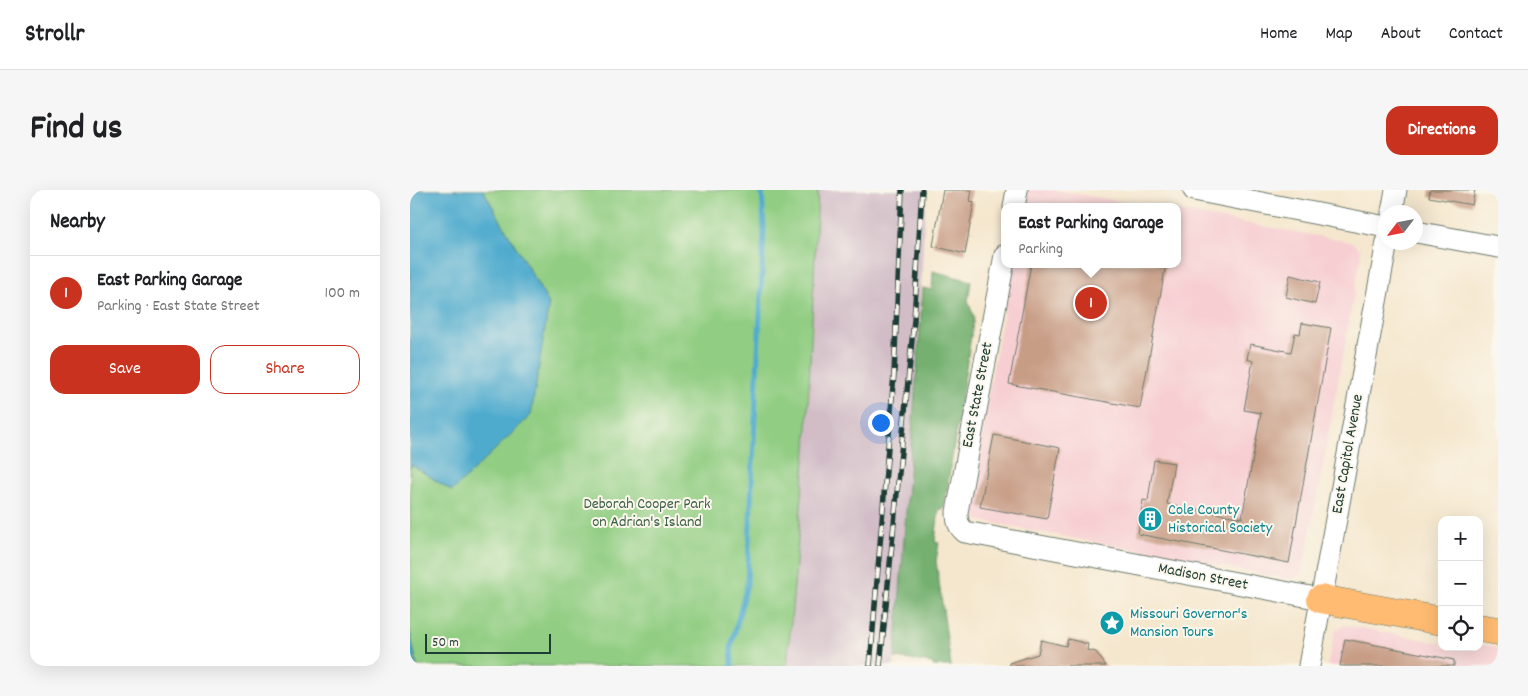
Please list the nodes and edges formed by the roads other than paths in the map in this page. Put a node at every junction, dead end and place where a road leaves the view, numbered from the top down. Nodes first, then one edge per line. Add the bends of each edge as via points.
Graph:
1 (1017, 190) edge
2 (1194, 190) edge
3 (1396, 190) edge
4 (1015, 203) edge
5 (1393, 205) edge
6 (1378, 225) edge
7 (1423, 233) edge
8 (1498, 246) edge
9 (1386, 250) edge
10 (1003, 268) edge
11 (965, 532) joint
12 (1321, 599) junction
13 (1438, 620) edge
14 (1483, 629) edge
15 (1498, 631) edge
16 (1309, 666) edge

1 - 4 street
2 - 6 street
3 - 5 street
7 - 8 street
9 - 12 street, East Capitol Avenue
10 - 11 street, East State Street via 957,512 958,524
11 - 12 street, Madison Street
12 - 13 main road, Madison Street
12 - 16 street, East Capitol Avenue
14 - 15 main road

